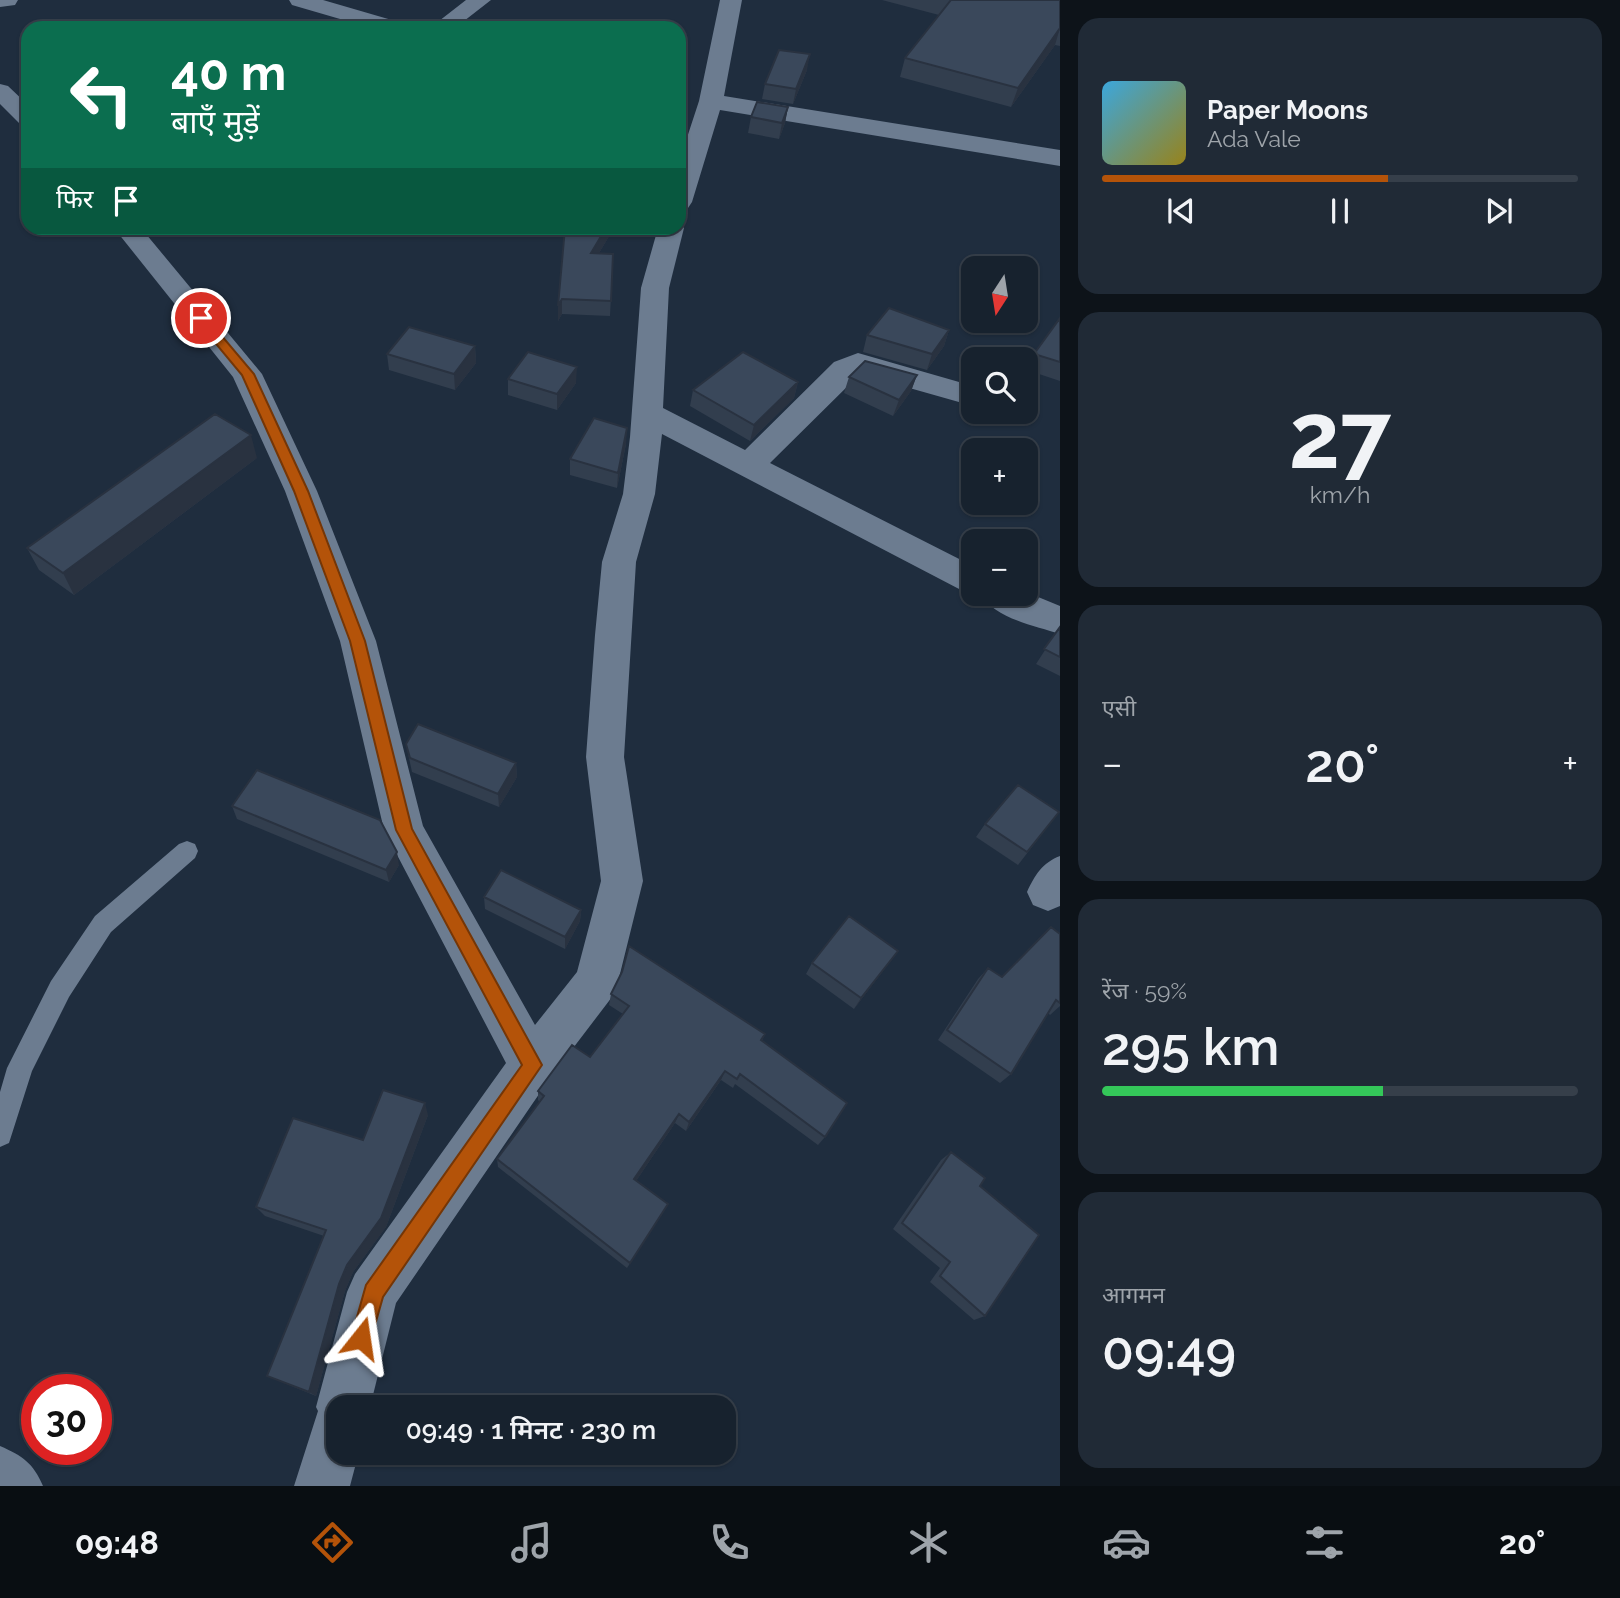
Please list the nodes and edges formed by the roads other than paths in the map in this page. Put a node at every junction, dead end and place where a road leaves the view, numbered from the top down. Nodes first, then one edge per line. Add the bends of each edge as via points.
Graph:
1 (7, 0) edge
2 (300, 0) edge
3 (480, 0) edge
4 (731, 0) edge
5 (0, 1) edge
6 (370, 21) edge
7 (450, 21) edge
8 (0, 91) edge
9 (710, 101) junction
10 (21, 111) edge
11 (1060, 159) edge
12 (686, 179) edge
13 (133, 235) edge
14 (669, 235) edge
15 (961, 393) edge
16 (648, 413) junction
17 (749, 465) junction
18 (961, 575) edge
19 (1021, 606) edge
20 (1060, 620) edge
21 (187, 851) dead end
22 (533, 1065) junction
23 (0, 1134) edge
24 (346, 1395) edge
25 (328, 1465) edge
26 (0, 1474) edge
27 (15, 1486) edge
28 (323, 1486) edge

1 - 5 street
2 - 6 street
3 - 7 street
4 - 9 street
8 - 10 street
9 - 11 street
9 - 12 street
13 - 22 street via 247,374 301,491 358,641 404,830
14 - 16 street via 655,288
15 - 17 street via 858,363 845,369
16 - 17 street
16 - 22 street via 639,494 619,562 605,757 622,881 596,982
17 - 18 street
19 - 20 street
21 - 23 lane via 103,924 60,989 20,1068
22 - 24 street via 373,1293
25 - 28 street
26 - 27 street

